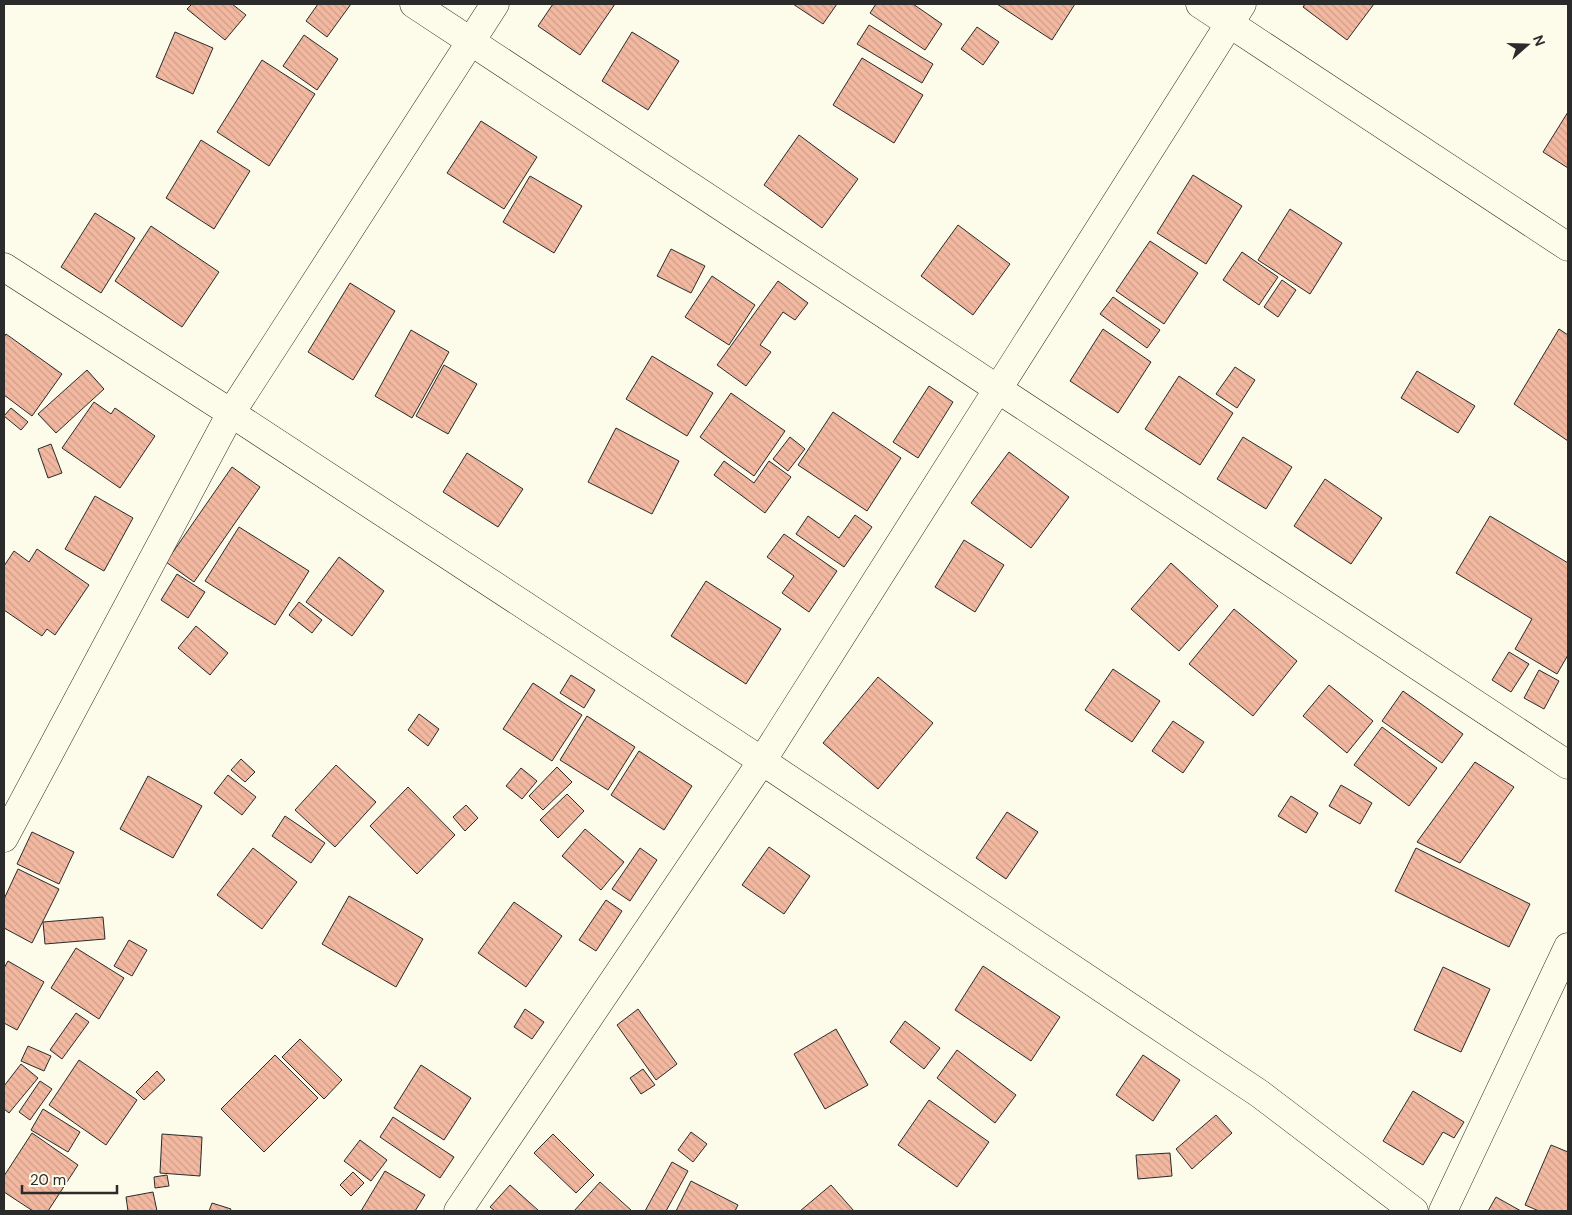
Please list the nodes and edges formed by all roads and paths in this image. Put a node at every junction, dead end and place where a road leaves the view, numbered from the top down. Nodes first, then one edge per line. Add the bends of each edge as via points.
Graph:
1 (414, 4) edge
2 (495, 4) edge
3 (1200, 4) edge
4 (1236, 14) edge
5 (471, 41) junction
6 (1568, 247) edge
7 (4, 267) edge
8 (998, 389) junction
9 (231, 413) junction
10 (762, 761) junction
11 (1568, 764) edge
12 (4, 838) edge
13 (1568, 948) edge
14 (458, 1211) edge
15 (1414, 1211) edge
16 (1443, 1211) edge

1 - 5 street
2 - 5 street
3 - 4 street
4 - 6 street
4 - 8 street
5 - 8 street
5 - 9 street
7 - 9 street
8 - 10 street
8 - 11 street
9 - 10 street
9 - 12 street
10 - 14 street
10 - 15 street via 1260,1094
13 - 16 street

